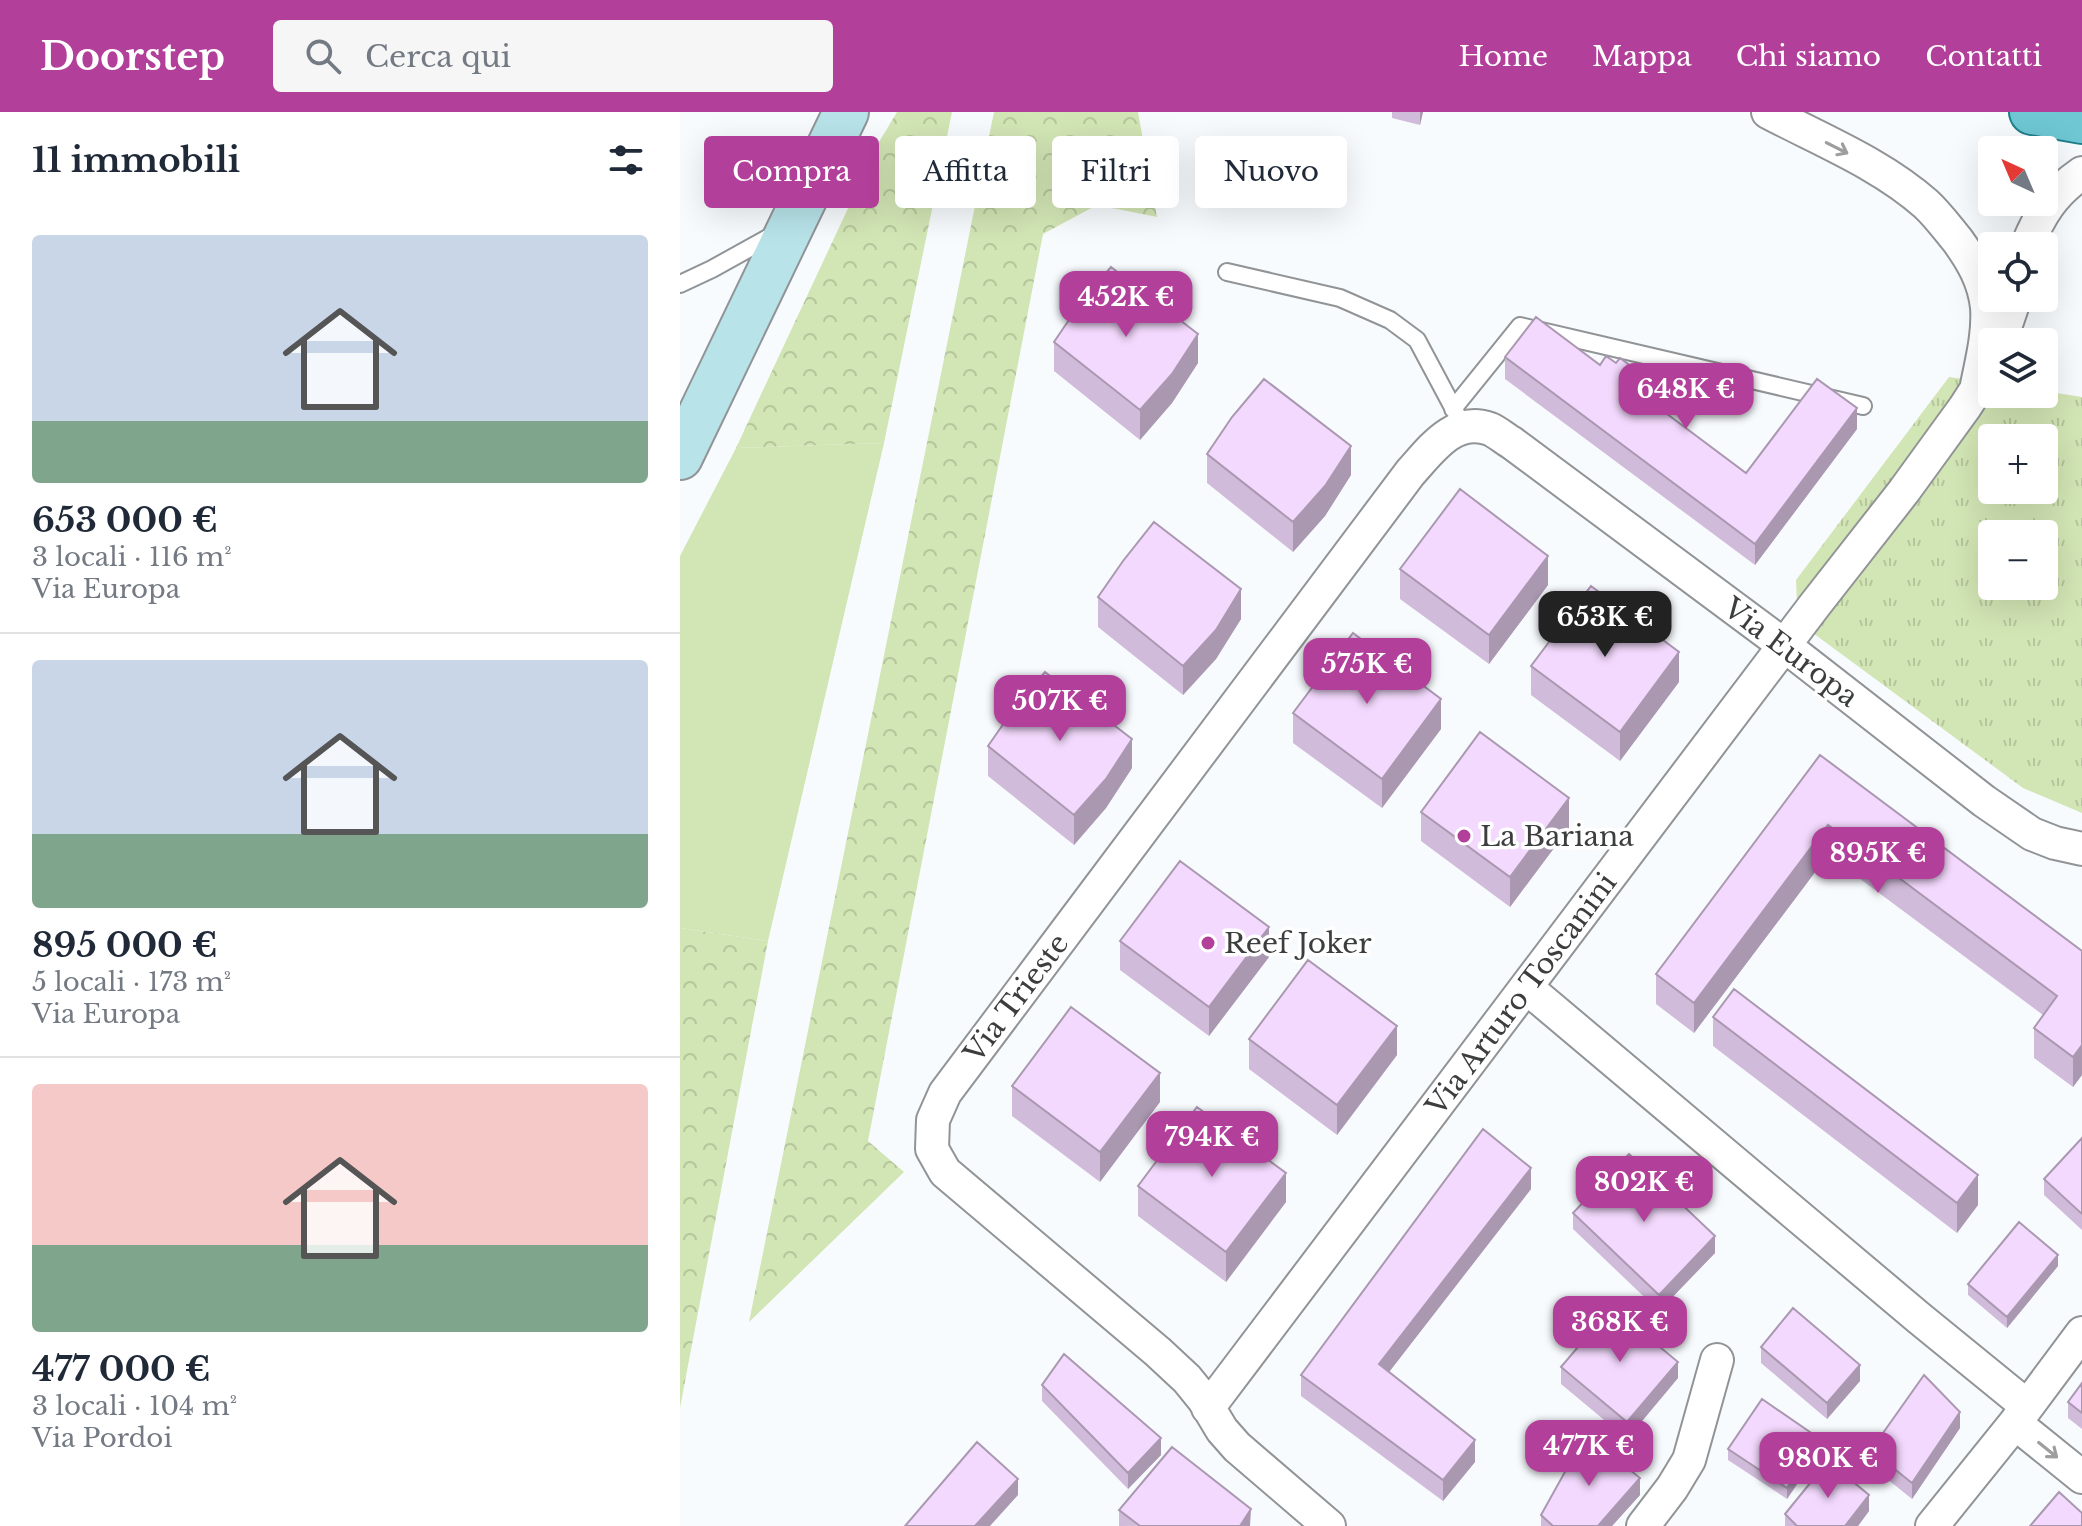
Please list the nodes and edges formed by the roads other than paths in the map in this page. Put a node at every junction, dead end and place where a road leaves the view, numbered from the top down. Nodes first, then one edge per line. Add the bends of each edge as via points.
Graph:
1 (1768, 112) edge
2 (2032, 112) edge
3 (847, 114) edge
4 (2082, 121) edge
5 (2082, 173) edge
6 (793, 223) junction
7 (2033, 232) edge
8 (1227, 272) dead end
9 (680, 284) edge
10 (1986, 328) edge
11 (1978, 386) edge
12 (1863, 406) dead end
13 (1458, 418) junction
14 (680, 457) edge
15 (1785, 646) junction
16 (2082, 849) edge
17 (1526, 987) junction
18 (2082, 1333) edge
19 (1717, 1360) dead end
20 (1208, 1408) junction
21 (2021, 1415) junction
22 (2082, 1477) edge
23 (1329, 1526) edge
24 (1643, 1526) edge
25 (1932, 1526) edge

1 -> 10 street, Via Arturo Toscanini via 1870,165 1928,205 1973,262 1987,308
2 - 4 main road
3 - 6 main road
5 - 7 street via 2044,210
6 - 9 lane
6 - 14 main road
8 - 13 lane via 1340,298 1390,320 1417,340
11 - 15 street, Via Arturo Toscanini
12 - 13 lane via 1520,326
13 - 15 street, Via Europa via 1512,443
13 - 20 street, Via Trieste via 1410,473 945,1093 933,1120 932,1149 945,1172 1158,1352
15 - 16 street, Via Europa via 2032,834
15 - 17 street, Via Arturo Toscanini
17 - 20 street, Via Arturo Toscanini
17 - 21 street via 1907,1308
18 - 21 street
19 - 24 street via 1689,1460
20 - 23 street, Via Trieste via 1237,1447
21 -> 22 street
21 - 25 street

